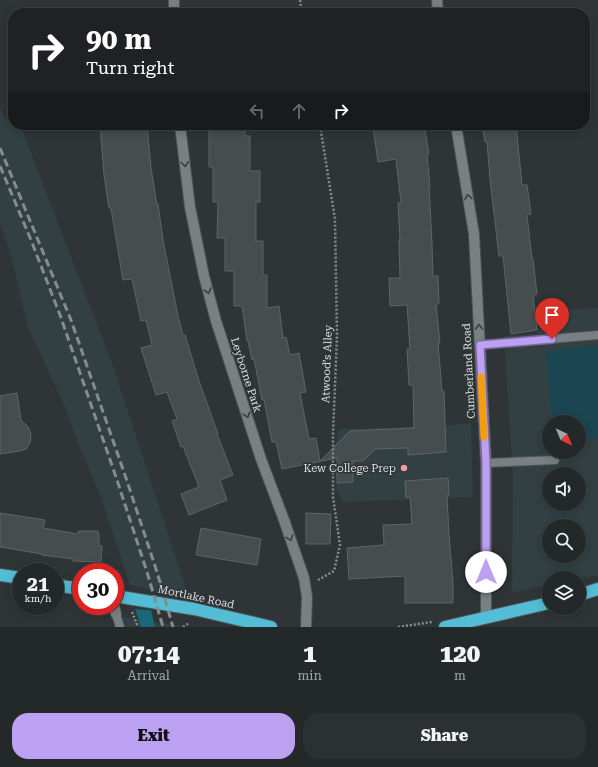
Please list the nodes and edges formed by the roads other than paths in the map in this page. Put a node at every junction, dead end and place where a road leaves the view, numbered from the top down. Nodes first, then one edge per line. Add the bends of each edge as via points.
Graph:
1 (181, 130) edge
2 (457, 130) edge
3 (598, 335) edge
4 (480, 345) junction
5 (554, 460) dead end
6 (486, 463) junction
7 (0, 575) edge
8 (12, 577) edge
9 (598, 589) edge
10 (586, 593) edge
11 (124, 597) edge
12 (542, 605) edge
13 (116, 615) edge
14 (486, 618) junction
15 (120, 627) edge
16 (271, 627) edge
17 (306, 627) edge
18 (445, 627) edge

1 -> 17 street, Leyborne Park via 190,207 204,276 261,459 304,578 307,597
4 -> 2 street, Cumberland Road via 474,234
3 - 4 lane
4 - 6 street, Cumberland Road
5 - 6 lane
6 - 14 street, Cumberland Road
7 - 8 highway
9 - 10 highway
11 - 16 highway, Mortlake Road via 194,609
12 - 14 highway
13 - 15 lane
14 - 18 highway

